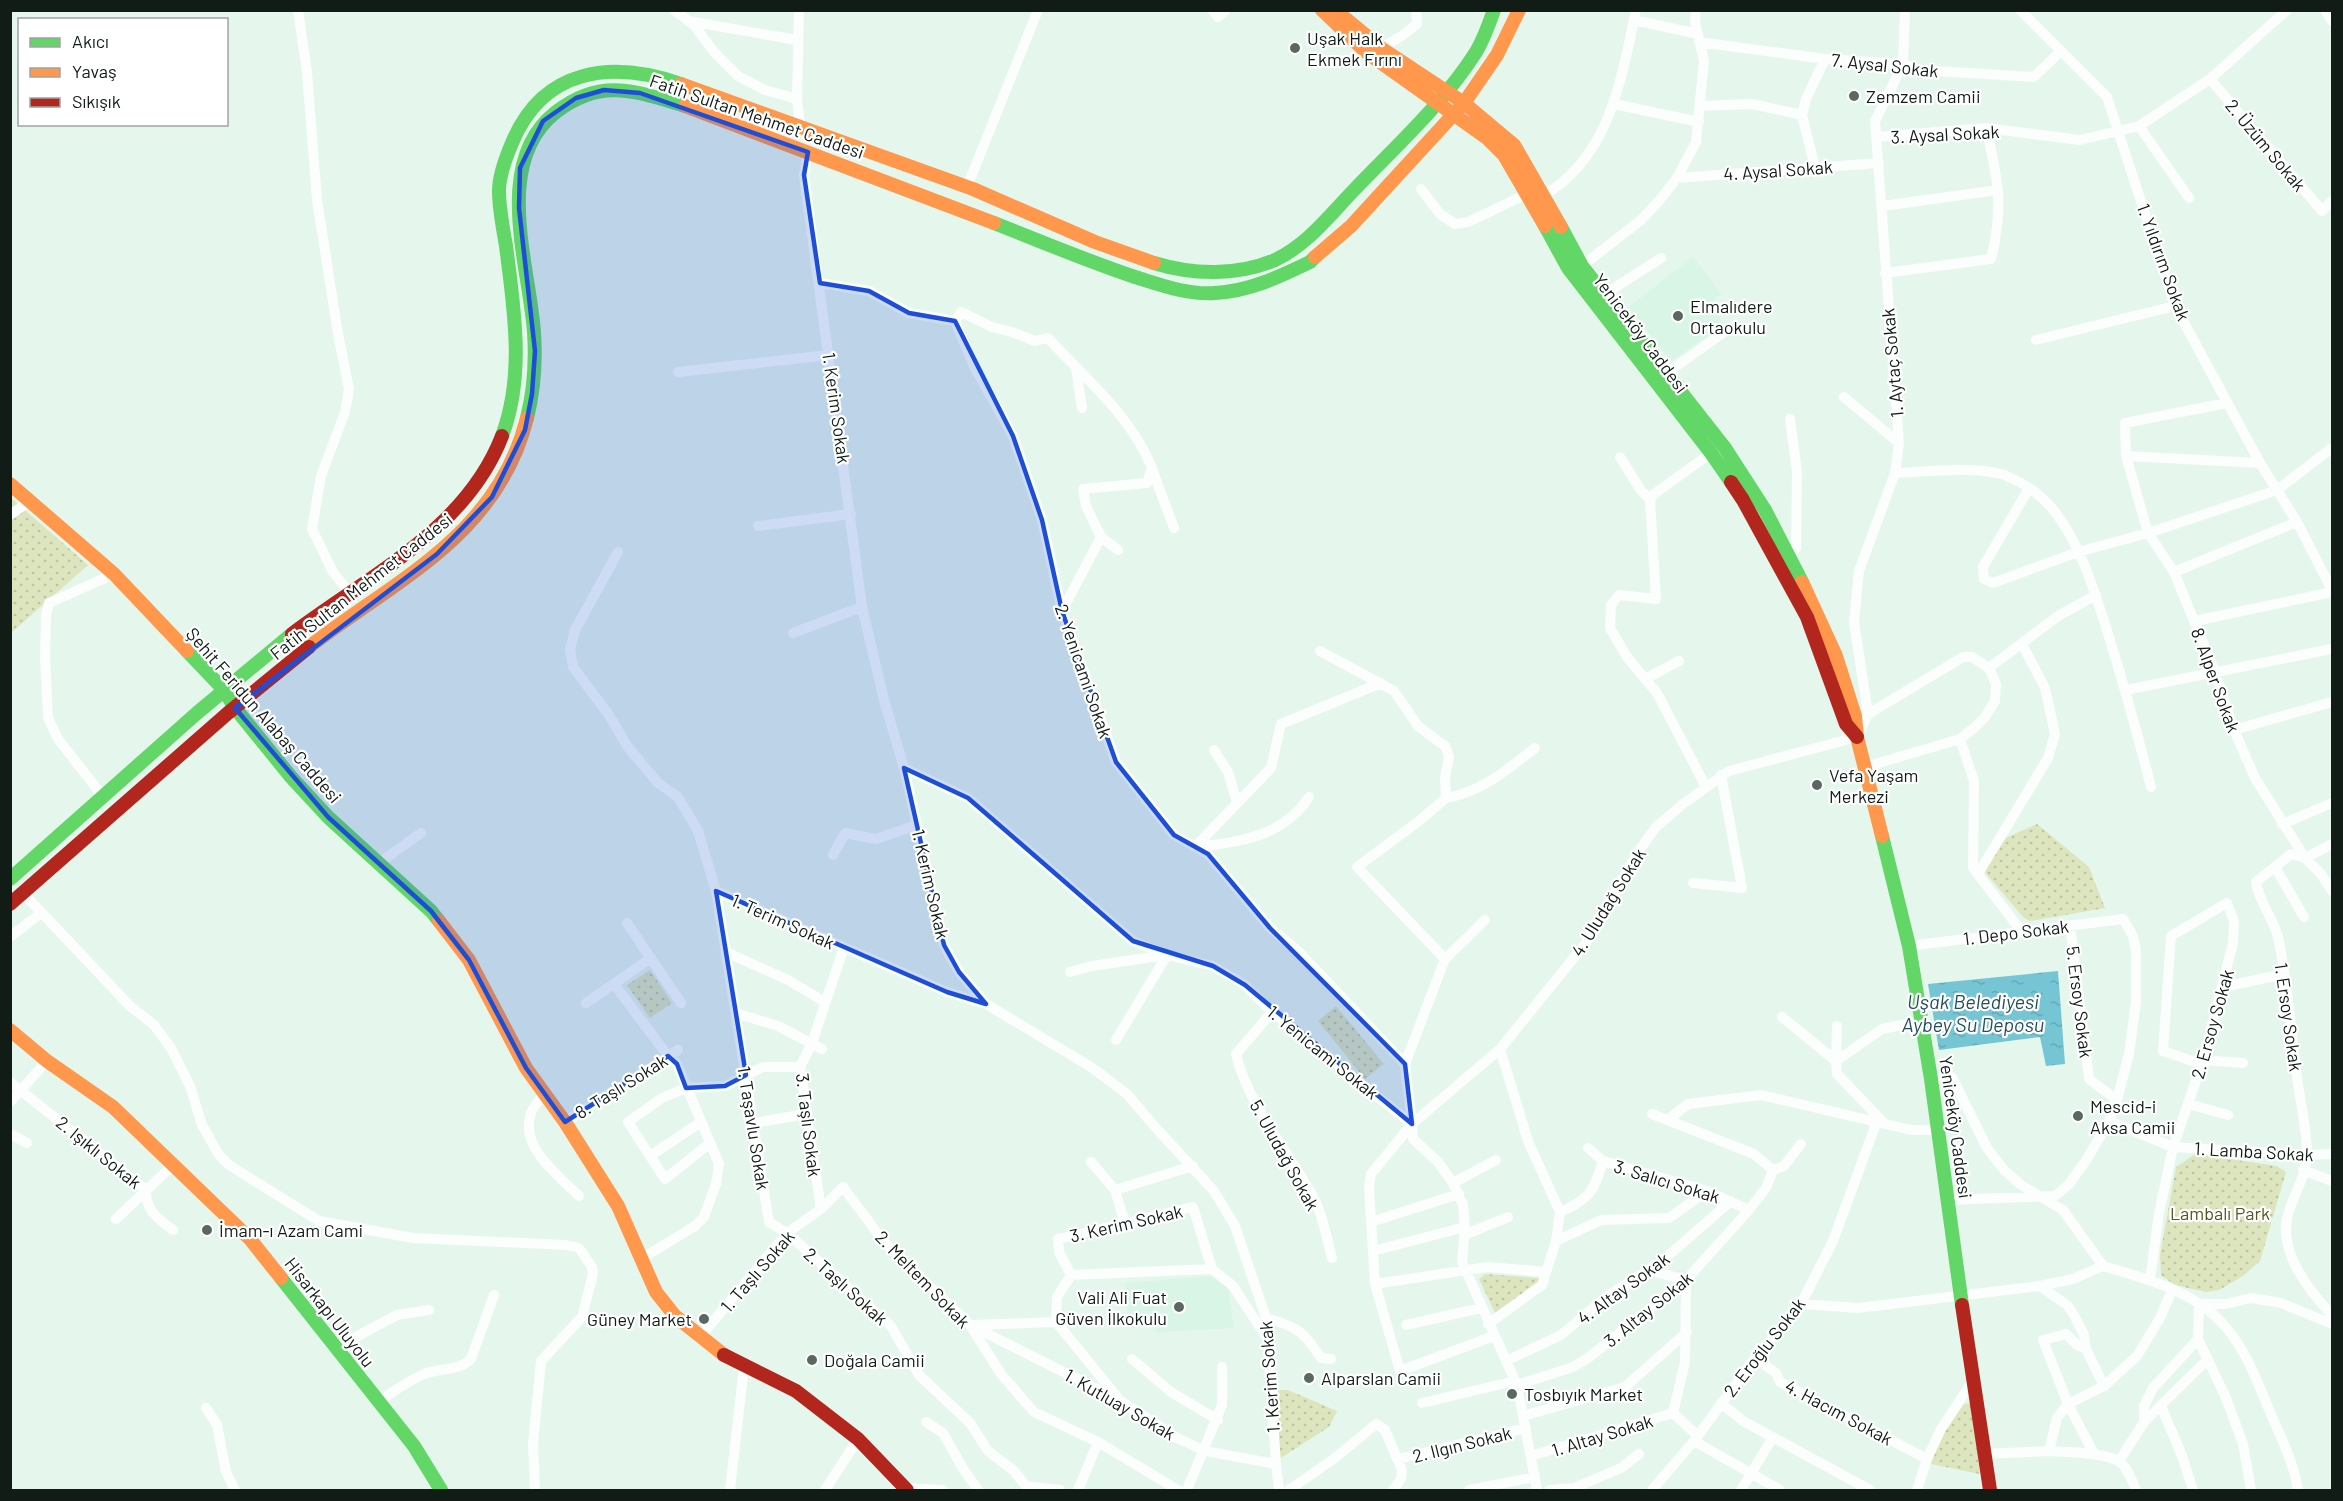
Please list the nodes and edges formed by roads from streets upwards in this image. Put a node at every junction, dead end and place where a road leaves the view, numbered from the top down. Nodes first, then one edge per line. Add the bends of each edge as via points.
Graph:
1 (298, 10) edge
2 (674, 10) edge
3 (799, 10) edge
4 (1038, 10) edge
5 (1212, 10) edge
6 (1226, 10) edge
7 (1322, 10) edge
8 (1335, 10) edge
9 (1416, 10) edge
10 (1494, 10) edge
11 (1519, 10) edge
12 (1696, 10) edge
13 (1905, 10) edge
14 (2020, 10) edge
15 (2287, 10) edge
16 (2325, 10) edge
17 (1635, 15) edge
18 (688, 21) junction
19 (2332, 21) edge
20 (1699, 38) junction
21 (797, 40) junction
22 (1381, 48) junction
23 (2061, 51) junction
24 (1825, 59) junction
25 (1903, 64) junction
26 (2210, 79) junction
27 (1446, 91) junction
28 (797, 99) junction
29 (1464, 103) junction
30 (1436, 104) junction
31 (1614, 104) junction
32 (1700, 106) junction
33 (1453, 115) junction
34 (1802, 115) junction
35 (1699, 122) junction
36 (800, 124) junction
37 (2139, 126) junction
38 (1986, 128) junction
39 (2119, 132) junction
40 (1877, 137) junction
41 (808, 152) junction
42 (1879, 163) junction
43 (1815, 167) junction
44 (1677, 178) junction
45 (966, 187) junction
46 (1421, 189) dead end
47 (1998, 190) junction
48 (1527, 194) junction
49 (1543, 196) junction
50 (2189, 198) dead end
51 (1883, 206) junction
52 (2329, 208) edge
53 (1661, 258) dead end
54 (1582, 266) junction
55 (1885, 273) junction
56 (820, 284) junction
57 (1605, 294) junction
58 (2175, 306) junction
59 (955, 321) junction
60 (1727, 330) dead end
61 (2036, 340) dead end
62 (829, 355) junction
63 (1076, 368) junction
64 (678, 372) dead end
65 (1667, 373) junction
66 (1844, 397) dead end
67 (2227, 403) junction
68 (1082, 408) dead end
69 (1687, 412) junction
70 (1790, 418) dead end
71 (1899, 443) junction
72 (2332, 448) edge
73 (1711, 453) junction
74 (2126, 456) junction
75 (1620, 457) dead end
76 (2260, 463) junction
77 (1152, 468) junction
78 (1895, 472) junction
79 (10, 484) edge
80 (2029, 488) junction
81 (2277, 490) junction
82 (1650, 500) junction
83 (30, 501) junction
84 (851, 514) junction
85 (10, 515) edge
86 (2297, 522) junction
87 (758, 526) dead end
88 (1174, 528) dead end
89 (2148, 533) junction
90 (1101, 537) junction
91 (1118, 550) dead end
92 (618, 552) dead end
93 (2078, 552) junction
94 (1790, 557) junction
95 (2174, 572) junction
96 (114, 574) junction
97 (2332, 591) edge
98 (349, 592) junction
99 (2096, 595) junction
100 (862, 607) junction
101 (1062, 611) junction
102 (2195, 621) junction
103 (793, 633) dead end
104 (2022, 644) junction
105 (2332, 649) edge
106 (1320, 651) dead end
107 (1679, 661) dead end
108 (1989, 668) junction
109 (2216, 672) junction
110 (1645, 679) junction
111 (1381, 683) junction
112 (224, 690) junction
113 (2126, 690) junction
114 (2332, 702) edge
115 (235, 708) junction
116 (1868, 714) junction
117 (2234, 730) junction
118 (1857, 737) junction
119 (1960, 738) junction
120 (1535, 748) dead end
121 (1214, 750) dead end
122 (1865, 767) junction
123 (904, 768) junction
124 (1721, 776) junction
125 (1706, 787) junction
126 (2151, 787) dead end
127 (1308, 797) dead end
128 (104, 798) junction
129 (1446, 798) junction
130 (1237, 803) junction
131 (2332, 803) edge
132 (2282, 824) junction
133 (917, 825) junction
134 (421, 833) dead end
135 (2332, 844) edge
136 (1195, 848) junction
137 (833, 855) dead end
138 (2305, 858) junction
139 (379, 863) junction
140 (2275, 867) junction
141 (1978, 874) junction
142 (10, 879) edge
143 (1693, 883) dead end
144 (716, 891) junction
145 (2332, 891) edge
146 (23, 893) junction
147 (10, 904) edge
148 (41, 913) junction
149 (2304, 917) dead end
150 (1485, 920) dead end
151 (627, 923) dead end
152 (2070, 926) junction
153 (2022, 932) junction
154 (10, 937) edge
155 (1910, 946) junction
156 (844, 947) junction
157 (726, 952) junction
158 (1167, 955) junction
159 (651, 958) junction
160 (1445, 959) junction
161 (1070, 972) dead end
162 (2284, 974) junction
163 (615, 984) junction
164 (2223, 987) junction
165 (825, 1002) junction
166 (586, 1003) dead end
167 (681, 1003) dead end
168 (986, 1004) junction
169 (1272, 1012) junction
170 (736, 1013) junction
171 (1782, 1017) dead end
172 (1922, 1021) junction
173 (1837, 1026) dead end
174 (10, 1030) edge
175 (1116, 1040) dead end
176 (817, 1046) junction
177 (1500, 1049) junction
178 (673, 1053) junction
179 (2203, 1060) junction
180 (47, 1061) junction
181 (1836, 1061) junction
182 (2243, 1063) dead end
183 (1405, 1064) junction
184 (800, 1067) junction
185 (746, 1075) junction
186 (1931, 1079) junction
187 (10, 1082) edge
188 (686, 1088) junction
189 (22, 1090) junction
190 (544, 1094) junction
191 (2117, 1101) junction
192 (10, 1102) edge
193 (2188, 1104) junction
194 (806, 1114) junction
195 (1652, 1114) dead end
196 (2228, 1114) dead end
197 (1669, 1119) junction
198 (2109, 1121) junction
199 (565, 1122) junction
200 (701, 1122) junction
201 (1881, 1122) junction
202 (754, 1123) junction
203 (1412, 1124) junction
204 (1939, 1130) junction
205 (10, 1134) edge
206 (27, 1143) dead end
207 (710, 1143) junction
208 (1801, 1144) dead end
209 (2173, 1147) junction
210 (1588, 1148) dead end
211 (2332, 1154) edge
212 (2307, 1155) junction
213 (650, 1156) junction
214 (1496, 1160) dead end
215 (1603, 1161) junction
216 (1091, 1162) dead end
217 (172, 1166) junction
218 (1193, 1166) junction
219 (1773, 1170) junction
220 (2303, 1170) junction
221 (2332, 1181) edge
222 (1453, 1183) junction
223 (843, 1187) joint
224 (146, 1190) junction
225 (1115, 1190) junction
226 (1707, 1191) junction
227 (1459, 1194) junction
228 (579, 1196) dead end
229 (2044, 1198) junction
230 (1948, 1200) junction
231 (1731, 1201) junction
232 (820, 1209) junction
233 (1749, 1210) junction
234 (1560, 1212) junction
235 (1508, 1217) dead end
236 (116, 1219) dead end
237 (1371, 1222) junction
238 (1125, 1223) junction
239 (173, 1230) dead end
240 (1464, 1231) junction
241 (787, 1233) junction
242 (1556, 1241) junction
243 (1373, 1251) junction
244 (1332, 1258) dead end
245 (641, 1259) junction
246 (2103, 1266) junction
247 (1212, 1269) junction
248 (1648, 1270) junction
249 (1465, 1272) junction
250 (1546, 1272) junction
251 (1071, 1275) junction
252 (1686, 1280) junction
253 (2150, 1280) junction
254 (1375, 1284) junction
255 (2040, 1286) junction
256 (2172, 1290) junction
257 (494, 1295) dead end
258 (1960, 1296) junction
259 (1800, 1304) junction
260 (2199, 1304) junction
261 (1481, 1308) junction
262 (429, 1310) dead end
263 (2332, 1315) edge
264 (1266, 1318) junction
265 (1056, 1322) junction
266 (1488, 1324) junction
267 (2332, 1324) edge
268 (970, 1325) junction
269 (1406, 1325) dead end
270 (1687, 1332) junction
271 (701, 1336) junction
272 (1494, 1336) junction
273 (2198, 1338) junction
274 (1268, 1340) junction
275 (335, 1348) junction
276 (2086, 1350) junction
277 (1755, 1358) junction
278 (1132, 1359) dead end
279 (1331, 1359) dead end
280 (2207, 1360) junction
281 (1506, 1361) junction
282 (744, 1366) junction
283 (1222, 1366) dead end
284 (1972, 1382) junction
285 (1516, 1383) junction
286 (2104, 1386) junction
287 (1121, 1401) junction
288 (378, 1402) junction
289 (1422, 1403) dead end
290 (1721, 1403) junction
291 (2068, 1404) junction
292 (2161, 1406) junction
293 (206, 1408) dead end
294 (1673, 1413) junction
295 (1523, 1416) junction
296 (1218, 1420) junction
297 (926, 1422) dead end
298 (2144, 1422) junction
299 (1526, 1428) junction
300 (1773, 1437) junction
301 (1696, 1438) junction
302 (858, 1439) junction
303 (1098, 1442) junction
304 (1205, 1451) junction
305 (2049, 1451) junction
306 (1639, 1454) dead end
307 (2094, 1454) junction
308 (1983, 1455) junction
309 (1532, 1456) junction
310 (1398, 1459) junction
311 (1927, 1459) junction
312 (2119, 1461) junction
313 (1276, 1464) junction
314 (1752, 1473) junction
315 (1535, 1477) junction
316 (1025, 1488) edge
317 (1575, 1489) edge
318 (905, 1490) edge
319 (1179, 1490) edge
320 (235, 1491) edge
321 (441, 1491) edge
322 (535, 1491) edge
323 (730, 1491) edge
324 (825, 1491) edge
325 (943, 1491) edge
326 (978, 1491) edge
327 (1060, 1491) edge
328 (1078, 1491) edge
329 (1280, 1491) edge
330 (1289, 1491) edge
331 (1393, 1491) edge
332 (1468, 1491) edge
333 (1537, 1491) edge
334 (1550, 1491) edge
335 (1652, 1491) edge
336 (1741, 1491) edge
337 (1779, 1491) edge
338 (1870, 1491) edge
339 (1917, 1491) edge
340 (1990, 1491) edge
341 (2136, 1491) edge
342 (2193, 1491) edge
343 (2251, 1491) edge
344 (2298, 1491) edge

1 - 98 street via 317,200 349,389 345,412 321,476 312,529 333,572
2 - 18 street
3 - 21 street
4 - 45 street
5 - 6 street via 1218,17
7 - 30 street, Yeniceköy Caddesi via 1366,52
8 - 22 street, Yeniceköy Caddesi
9 - 22 street via 1417,24
10 - 27 street, Fatih Sultan Mehmet Caddesi via 1477,50
11 - 29 street, Fatih Sultan Mehmet Caddesi via 1497,55
12 - 20 street
13 - 25 street, 1. Aytaç Sokak
14 - 23 street, 1. Yıldırım Sokak
15 - 26 street, 3. Aysal Sokak
16 - 19 street
17 - 20 street, 7. Aysal Sokak
17 - 31 street
18 - 21 street
18 - 28 street via 738,76 765,90
20 - 24 street, 7. Aysal Sokak
20 - 32 street via 1704,61
21 - 28 street
22 - 27 street, Yeniceköy Caddesi
23 - 25 street, 7. Aysal Sokak via 2034,77 1919,70
23 - 39 street, 1. Yıldırım Sokak via 2107,97
24 - 25 street, 7. Aysal Sokak
24 - 34 street
25 - 40 street, 1. Aytaç Sokak via 1875,121
26 - 37 street, 3. Aysal Sokak
26 - 52 street, 2. Üzüm Sokak
27 - 29 street, Yeniceköy Caddesi
27 - 30 street, Fatih Sultan Mehmet Caddesi
28 - 36 street
29 - 33 street, Fatih Sultan Mehmet Caddesi
29 - 49 street, Yeniceköy Caddesi via 1514,145
30 - 33 street, Yeniceköy Caddesi
30 - 45 street, Fatih Sultan Mehmet Caddesi via 1308,237 1281,257 1252,267 1193,271 1148,260
31 - 35 street
31 - 49 street via 1593,148 1580,165 1562,185
32 - 34 street via 1752,104
32 - 35 street
33 - 41 street, Fatih Sultan Mehmet Caddesi via 1351,226 1310,262 1266,283 1215,292 1168,288 1111,269
33 - 48 street, Yeniceköy Caddesi via 1504,155
34 - 43 street
35 - 44 street via 1696,142
36 - 45 street, Fatih Sultan Mehmet Caddesi
36 - 98 street, Fatih Sultan Mehmet Caddesi via 649,74 618,71 590,73 562,83 531,109 510,142 499,190 515,356 507,420 477,486 462,505 420,543
37 - 39 street, 3. Aysal Sokak
37 - 50 street
38 - 39 street, 3. Aysal Sokak via 2080,140
38 - 40 street, 3. Aysal Sokak
38 - 47 street
39 - 58 street, 1. Yıldırım Sokak
40 - 42 street, 1. Aytaç Sokak
41 - 56 street, 1. Kerim Sokak via 804,175
41 - 115 street, Fatih Sultan Mehmet Caddesi via 730,122 616,89 593,91 576,98 543,121 524,154 519,178 535,351 525,430 510,464 492,497 462,533
42 - 43 street, 4. Aysal Sokak
42 - 51 street, 1. Aytaç Sokak
43 - 44 street, 4. Aysal Sokak
44 - 54 street via 1641,220
46 - 48 street via 1440,214 1455,224 1468,222
47 - 51 street
47 - 55 street via 2000,210 1991,259
48 - 69 street, Yeniceköy Caddesi via 1568,268
49 - 54 street, Yeniceköy Caddesi
51 - 55 street, 1. Aytaç Sokak
53 - 57 street
54 - 57 street, Yeniceköy Caddesi
55 - 71 street, 1. Aytaç Sokak
56 - 59 street via 869,291 909,313
56 - 62 street, 1. Kerim Sokak
57 - 65 street, Yeniceköy Caddesi
58 - 61 street
58 - 67 street, 1. Yıldırım Sokak
59 - 63 street via 961,312 1035,341 1048,338
59 - 101 street, 2. Yenicami Sokak via 1012,436 1042,520
60 - 65 street
62 - 64 street
62 - 84 street, 1. Kerim Sokak
63 - 68 street
63 - 77 street via 1119,414
65 - 69 street, Yeniceköy Caddesi
66 - 71 street
67 - 74 street, 8. Alper Sokak via 2126,423
67 - 76 street, 1. Yıldırım Sokak
69 - 73 street, Yeniceköy Caddesi
69 - 94 street, Yeniceköy Caddesi via 1725,448
70 - 94 street via 1797,472 1797,526 1796,548
71 - 78 street, 1. Aytaç Sokak
72 - 81 street
73 - 82 street
73 - 118 street, Yeniceköy Caddesi via 1743,500 1807,617 1846,723
74 - 76 street
74 - 89 street, 8. Alper Sokak
75 - 82 street
76 - 81 street, 1. Yıldırım Sokak
77 - 88 street
77 - 90 street via 1147,483 1083,489 1086,506
78 - 80 street via 1979,471 2007,476
78 - 116 street, 1. Aytaç Sokak via 1859,571 1854,622
79 - 83 street, Şehit Feridun Alabaş Caddesi
80 - 93 street via 2057,514
80 - 93 street via 1983,567 1984,579 1993,584
81 - 86 street, 1. Yıldırım Sokak
81 - 89 street
82 - 110 street via 1656,599 1619,595 1611,605 1610,628
83 - 85 street
83 - 96 street, Şehit Feridun Alabaş Caddesi
84 - 87 street
84 - 100 street, 1. Kerim Sokak
86 - 95 street
86 - 97 street, 1. Yıldırım Sokak
89 - 93 street
89 - 95 street, 8. Alper Sokak
90 - 91 street
90 - 101 street
92 - 144 street, 1. Terim Sokak via 575,630 570,650 573,667 627,746 658,783 678,797 698,831
93 - 99 street
94 - 118 street, Yeniceköy Caddesi via 1836,656 1855,716
95 - 102 street, 8. Alper Sokak
96 - 112 street, Şehit Feridun Alabaş Caddesi
96 - 128 street via 49,603 46,615 48,718 58,739
97 - 102 street
98 - 112 street, Fatih Sultan Mehmet Caddesi
99 - 104 street via 2058,616
99 - 113 street
100 - 103 street
100 - 123 street, 1. Kerim Sokak
101 - 136 street, 2. Yenicami Sokak via 1116,762 1174,835
102 - 109 street, 8. Alper Sokak
104 - 108 street
104 - 141 street via 2045,688 2055,734 2048,758
105 - 109 street
106 - 111 street
107 - 110 street
108 - 116 street via 1972,657 1963,657
108 - 119 street via 1996,684 1995,701 1985,717
109 - 113 street
109 - 117 street, 8. Alper Sokak
110 - 125 street via 1658,693
111 - 129 street via 1394,692 1418,726 1446,747
111 - 130 street via 1281,724 1271,768
112 - 115 street, Şehit Feridun Alabaş Caddesi
112 - 128 street, Fatih Sultan Mehmet Caddesi
113 - 126 street
114 - 117 street
115 - 139 street, Şehit Feridun Alabaş Caddesi via 328,817
115 - 146 street, Fatih Sultan Mehmet Caddesi
116 - 118 street
117 - 132 street, 8. Alper Sokak via 2255,778
118 - 122 street, Yeniceköy Caddesi
118 - 124 street, 4. Uludağ Sokak
119 - 122 street
119 - 141 street via 1974,781 1973,868
120 - 129 street via 1466,795
121 - 130 street via 1228,772
122 - 155 street, Yeniceköy Caddesi
123 - 133 street, 1. Kerim Sokak
123 - 158 street, 1. Yenicami Sokak via 968,798 1133,941
124 - 125 street, 4. Uludağ Sokak
124 - 143 street via 1742,888
125 - 177 street, 4. Uludağ Sokak via 1656,827 1585,944
127 - 136 street via 1300,811 1273,831
128 - 142 street, Fatih Sultan Mehmet Caddesi
129 - 160 street via 1357,867
130 - 136 street
131 - 132 street
132 - 138 street, 8. Alper Sokak
133 - 137 street via 876,839 845,833
133 - 168 street, 1. Kerim Sokak via 944,945 959,972
134 - 139 street
135 - 138 street
136 - 183 street, 2. Yenicami Sokak via 1208,854 1270,928 1297,950
138 - 140 street via 2291,854
138 - 145 street, 8. Alper Sokak
139 - 190 street, Şehit Feridun Alabaş Caddesi via 431,910 469,960 526,1068
140 - 149 street
140 - 162 street, 1. Ersoy Sokak via 2256,882 2277,934
141 - 153 street
144 - 156 street, 1. Terim Sokak
144 - 157 street, 1. Taşavlu Sokak
146 - 147 street, Fatih Sultan Mehmet Caddesi
146 - 148 street
148 - 154 street
148 - 322 street via 130,1006 154,1025 190,1086 202,1125 229,1165 319,1221 413,1238 566,1245 579,1248 587,1257 593,1274 582,1317 541,1361 533,1444
150 - 160 street
151 - 159 street
152 - 153 street, 1. Depo Sokak
152 - 191 street, 5. Ersoy Sokak via 2090,1079
152 - 191 street, 1. Depo Sokak via 2123,919 2133,936 2136,1002 2125,1077
153 - 155 street, 1. Depo Sokak
155 - 172 street, Yeniceköy Caddesi
156 - 165 street, 3. Taşlı Sokak
156 - 168 street, 1. Terim Sokak via 947,992
157 - 165 street
157 - 170 street, 1. Taşavlu Sokak
158 - 161 street
158 - 169 street, 1. Yenicami Sokak via 1214,966 1245,985
158 - 175 street
159 - 163 street
159 - 167 street
160 - 183 street
162 - 164 street
162 - 212 street, 1. Ersoy Sokak
163 - 166 street
163 - 178 street
164 - 179 street, 2. Ersoy Sokak
164 - 179 street, 2. Ersoy Sokak via 2234,932 2227,903 2171,936 2163,1051 2192,1061
165 - 176 street, 3. Taşlı Sokak
168 - 218 street, 1. Kerim Sokak via 1091,1067 1127,1094
169 - 203 street, 1. Yenicami Sokak
169 - 244 street, 5. Uludağ Sokak via 1236,1054 1240,1071 1316,1202
170 - 176 street via 778,1026
170 - 185 street, 1. Taşavlu Sokak
171 - 181 street
172 - 181 street via 1882,1029
172 - 186 street, Yeniceköy Caddesi
173 - 181 street
174 - 180 street, Hisarkapı Uluyolu
176 - 184 street, 3. Taşlı Sokak
177 - 203 street, 4. Uludağ Sokak
177 - 234 street via 1528,1142
178 - 188 street
178 - 199 street, 8. Taşlı Sokak
179 - 182 street
179 - 193 street, 2. Ersoy Sokak
180 - 189 street
180 - 217 street, Hisarkapı Uluyolu via 113,1107
181 - 201 street via 1837,1074
183 - 203 street
184 - 185 street via 763,1067
184 - 194 street, 3. Taşlı Sokak
185 - 188 street via 725,1086
185 - 202 street, 1. Taşavlu Sokak
186 - 204 street, Yeniceköy Caddesi
186 - 229 street via 1952,1077 1987,1148 2021,1185
187 - 189 street, 2. Işıklı Sokak
188 - 200 street
188 - 213 street via 662,1098 628,1122
189 - 192 street
189 - 224 street, 2. Işıklı Sokak
190 - 199 street, Şehit Feridun Alabaş Caddesi
190 - 228 street via 531,1112 530,1140 538,1154
191 - 198 street
193 - 196 street
193 - 209 street, 2. Ersoy Sokak
194 - 202 street
194 - 232 street, 3. Taşlı Sokak
195 - 197 street
197 - 201 street via 1688,1104 1761,1095
197 - 219 street via 1754,1154
198 - 209 street, 1. Lamba Sokak
198 - 229 street via 2069,1184 2055,1196
199 - 245 street, Şehit Feridun Alabaş Caddesi via 618,1206
200 - 207 street
200 - 213 street
201 - 204 street via 1911,1130
201 - 259 street, 2. Eroğlu Sokak via 1833,1240
202 - 241 street, 1. Taşavlu Sokak via 769,1222
203 - 222 street, 1. Yenicami Sokak via 1413,1139 1438,1162
203 - 237 street, 4. Uludağ Sokak via 1371,1174
204 - 230 street, Yeniceköy Caddesi
205 - 206 street
207 - 213 street via 665,1179
207 - 245 street via 719,1164 704,1216 682,1236
208 - 219 street via 1785,1166
209 - 212 street, 1. Lamba Sokak
209 - 253 street, 2. Ersoy Sokak
210 - 215 street, 3. Salıcı Sokak
211 - 212 street, 1. Lamba Sokak
212 - 220 street
214 - 222 street
215 - 226 street, 3. Salıcı Sokak
215 - 234 street via 1595,1186 1580,1204
216 - 225 street
217 - 224 street
217 - 275 street, Hisarkapı Uluyolu via 250,1239
218 - 225 street
218 - 264 street, 1. Kerim Sokak via 1235,1226
219 - 233 street, 3. Altay Sokak via 1766,1188
220 - 221 street
220 - 263 street via 2286,1233 2301,1276
222 - 227 street, 1. Yenicami Sokak
223 - 232 street, 1. Taşlı Sokak
223 - 268 street, 2. Meltem Sokak via 884,1242
224 - 236 street
224 - 239 street, 2. Işıklı Sokak via 146,1203 153,1215
225 - 238 street
226 - 231 street, 3. Salıcı Sokak
226 - 242 street via 1669,1218 1601,1220
227 - 237 street
227 - 240 street, 1. Yenicami Sokak
229 - 230 street
229 - 246 street via 2063,1210
230 - 258 street, Yeniceköy Caddesi
231 - 233 street, 3. Salıcı Sokak
231 - 248 street, 4. Altay Sokak
232 - 241 street, 1. Taşlı Sokak
233 - 252 street, 3. Altay Sokak
234 - 242 street
235 - 240 street
237 - 243 street, 4. Uludağ Sokak
238 - 247 street, 3. Kerim Sokak via 1193,1207
238 - 251 street, 3. Kerim Sokak via 1058,1239 1059,1252
240 - 243 street
240 - 249 street, 1. Yenicami Sokak
241 - 271 street, 1. Taşlı Sokak
241 - 316 street, 2. Taşlı Sokak via 891,1326 919,1375 970,1423 988,1451 1013,1470
242 - 250 street
243 - 254 street, 4. Uludağ Sokak
245 - 271 street, Şehit Feridun Alabaş Caddesi via 657,1292 675,1316
246 - 253 street
246 - 255 street via 2073,1279
247 - 251 street
247 - 274 street via 1233,1286
248 - 252 street
248 - 281 street, 4. Altay Sokak via 1606,1297 1561,1335
249 - 250 street via 1487,1267
249 - 254 street
249 - 261 street, 1. Yenicami Sokak
250 - 266 street via 1542,1285
251 - 265 street via 1057,1297
252 - 270 street
252 - 285 street, 3. Altay Sokak via 1588,1358 1573,1367
253 - 256 street
254 - 272 street, 4. Uludağ Sokak via 1400,1371
255 - 258 street
255 - 276 street via 2067,1305 2084,1335
256 - 260 street
256 - 286 street via 2156,1327 2137,1356
257 - 288 street via 471,1359 453,1369 428,1373
258 - 259 street via 1858,1308
258 - 284 street, Yeniceköy Caddesi
259 - 277 street, 2. Eroğlu Sokak
260 - 267 street via 2226,1304 2251,1298 2281,1303
260 - 273 street
260 - 344 street via 2220,1320 2239,1345 2285,1448
261 - 266 street, 1. Yenicami Sokak
261 - 269 street
262 - 275 street via 397,1315
264 - 274 street, 1. Kerim Sokak
264 - 279 street via 1292,1326 1307,1337 1321,1358
265 - 268 street
265 - 287 street
266 - 272 street, 1. Yenicami Sokak
268 - 287 street, 1. Kutluay Sokak
268 - 303 street, 2. Meltem Sokak via 1001,1374 1034,1412
270 - 294 street via 1685,1362
270 - 295 street via 1625,1387
271 - 282 street, Şehit Feridun Alabaş Caddesi
272 - 281 street, 1. Yenicami Sokak
273 - 280 street
273 - 298 street via 2153,1388 2144,1406
274 - 313 street, 1. Kerim Sokak
275 - 288 street, Hisarkapı Uluyolu
276 - 286 street
276 - 291 street via 2066,1334 2043,1340
277 - 290 street, 2. Eroğlu Sokak
277 - 311 street, 4. Hacım Sokak via 1776,1373 1780,1382
278 - 296 street via 1171,1392
280 - 292 street
280 - 343 street via 2243,1444
281 - 285 street, 1. Yenicami Sokak
282 - 302 street, Şehit Feridun Alabaş Caddesi via 796,1391
282 - 323 street
283 - 296 street
284 - 308 street, Yeniceköy Caddesi
284 - 311 street via 1941,1429
285 - 289 street, 3. Altay Sokak
285 - 295 street, 1. Yenicami Sokak
286 - 291 street
287 - 304 street, 1. Kutluay Sokak via 1177,1438
288 - 321 street, Hisarkapı Uluyolu via 414,1446
290 - 300 street via 1743,1421
290 - 301 street, 2. Eroğlu Sokak
291 - 305 street via 2057,1418
291 - 307 street
292 - 298 street
292 - 342 street
293 - 320 street via 217,1425 226,1473
294 - 301 street
294 - 309 street, 1. Altay Sokak
295 - 299 street, 1. Yenicami Sokak
296 - 304 street
297 - 326 street via 943,1433
298 - 312 street
299 - 309 street, 1. Yenicami Sokak
299 - 310 street, 2. Ilgın Sokak
300 - 314 street
300 - 338 street
301 - 314 street
301 - 335 street, 2. Eroğlu Sokak
302 - 318 street, Şehit Feridun Alabaş Caddesi
302 - 324 street
303 - 319 street, 2. Meltem Sokak
303 - 328 street
304 - 313 street, 1. Kutluay Sokak
304 - 319 street
305 - 307 street
305 - 308 street
306 - 317 street via 1621,1468
307 - 312 street
308 - 340 street, Yeniceköy Caddesi
309 - 315 street, 1. Yenicami Sokak
310 - 330 street via 1385,1430 1376,1424
310 - 331 street via 1401,1479
311 - 339 street
312 - 341 street
313 - 329 street, 1. Kerim Sokak
314 - 336 street
314 - 337 street
315 - 332 street
315 - 333 street, 1. Yenicami Sokak
316 - 327 street
317 - 334 street
318 - 325 street

